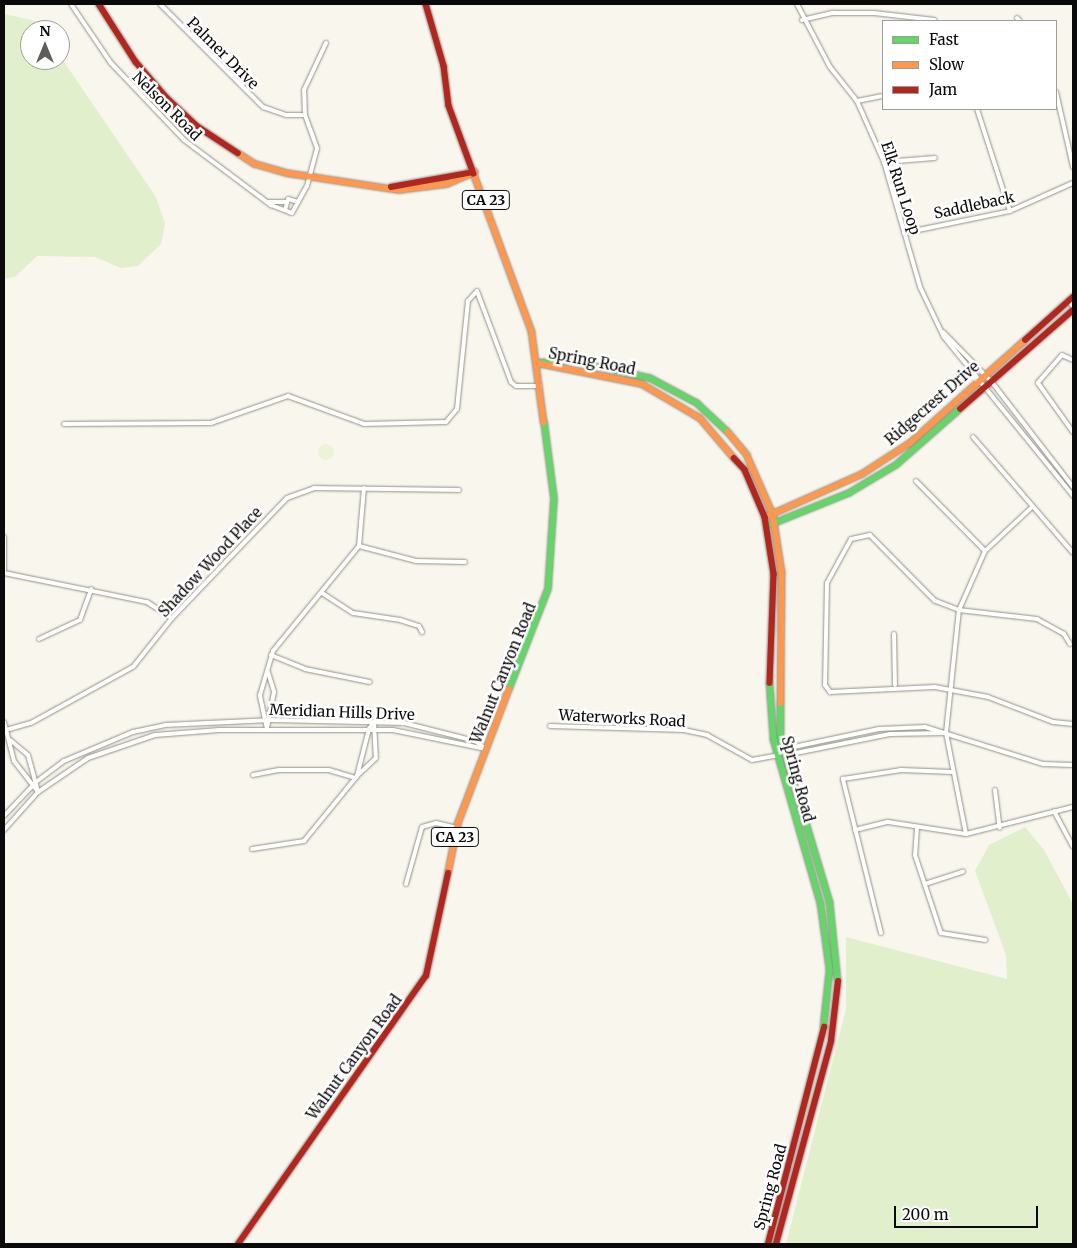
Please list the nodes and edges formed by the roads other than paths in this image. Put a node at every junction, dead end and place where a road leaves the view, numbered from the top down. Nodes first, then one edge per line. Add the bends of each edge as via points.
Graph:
1 (71, 4) edge
2 (99, 4) edge
3 (160, 4) edge
4 (426, 4) edge
5 (798, 4) edge
6 (802, 20) junction
7 (935, 20) edge
8 (326, 42) dead end
9 (882, 96) edge
10 (1057, 96) edge
11 (857, 101) junction
12 (977, 110) edge
13 (305, 115) junction
14 (934, 158) dead end
15 (884, 162) junction
16 (1073, 167) edge
17 (475, 172) junction
18 (310, 178) junction
19 (1073, 182) edge
20 (269, 202) junction
21 (285, 202) junction
22 (298, 202) junction
23 (285, 210) junction
24 (1010, 211) junction
25 (904, 233) junction
26 (1072, 300) edge
27 (1073, 309) edge
28 (943, 332) junction
29 (1073, 360) edge
30 (537, 363) junction
31 (986, 374) junction
32 (978, 381) junction
33 (991, 381) junction
34 (540, 386) junction
35 (984, 387) junction
36 (64, 424) dead end
37 (1073, 432) edge
38 (973, 437) dead end
39 (916, 481) dead end
40 (1073, 487) edge
41 (364, 488) junction
42 (459, 490) dead end
43 (1073, 496) edge
44 (1031, 508) junction
45 (773, 514) junction
46 (765, 517) junction
47 (775, 522) junction
48 (767, 525) junction
49 (4, 537) edge
50 (359, 546) junction
51 (985, 552) junction
52 (1073, 553) edge
53 (465, 562) dead end
54 (4, 573) edge
55 (91, 590) junction
56 (322, 593) junction
57 (959, 610) junction
58 (172, 618) junction
59 (422, 632) dead end
60 (894, 634) dead end
61 (39, 639) dead end
62 (1070, 644) dead end
63 (271, 656) junction
64 (268, 672) junction
65 (370, 682) dead end
66 (895, 685) junction
67 (272, 689) junction
68 (262, 690) junction
69 (953, 690) junction
70 (266, 720) junction
71 (272, 720) junction
72 (4, 722) edge
73 (374, 722) junction
74 (1073, 724) edge
75 (550, 726) dead end
76 (268, 729) junction
77 (369, 729) junction
78 (378, 729) junction
79 (6, 730) junction
80 (946, 732) junction
81 (10, 740) junction
82 (22, 749) junction
83 (486, 749) junction
84 (784, 752) junction
85 (13, 754) junction
86 (776, 755) junction
87 (361, 756) junction
88 (373, 763) junction
89 (1073, 765) edge
90 (952, 772) junction
91 (253, 776) dead end
92 (357, 776) junction
93 (36, 782) junction
94 (31, 787) junction
95 (995, 790) dead end
96 (38, 792) junction
97 (1073, 807) edge
98 (1054, 811) junction
99 (4, 816) edge
100 (457, 828) junction
101 (917, 828) junction
102 (1000, 828) junction
103 (4, 830) edge
104 (855, 830) junction
105 (966, 834) junction
106 (1073, 846) edge
107 (252, 849) dead end
108 (963, 872) dead end
109 (406, 884) dead end
110 (925, 884) junction
111 (881, 933) dead end
112 (986, 940) dead end
113 (238, 1244) edge
114 (768, 1244) edge
115 (776, 1244) edge

1 - 20 street, Nelson Road via 116,70 184,140 227,176
2 - 18 main road via 136,62 197,126 256,164
3 - 13 street, Palmer Drive via 263,107 286,115
4 - 17 main road, Walnut Canyon Road / CA 23 via 444,66 449,106
5 - 6 street, Elk Run Loop
6 - 7 street via 833,13 874,13
6 - 11 street, Elk Run Loop
8 - 13 street via 304,90
9 - 11 street
10 - 16 street
11 - 15 street, Elk Run Loop
12 - 24 street
13 - 18 street via 317,148
14 - 15 street
15 - 25 street, Elk Run Loop
17 - 18 main road via 430,187 391,187
17 - 30 main road, Walnut Canyon Road / CA 23 via 526,307
18 - 22 street
19 - 24 street, Saddleback
20 - 21 street
20 - 23 street, Nelson Road
21 - 22 street via 292,198
21 - 23 street
22 - 23 street via 294,212
24 - 25 street, Saddleback
25 - 28 street, Elk Run Loop via 920,287
26 - 27 street
26 - 31 main road, Ridgecrest Drive
27 - 33 main road, Ridgecrest Drive
28 - 31 street, Elk Run Loop
28 - 32 street, Elk Run Loop via 954,353
29 - 37 street via 1062,355 1039,378 1039,389
30 - 34 main road, Walnut Canyon Road / CA 23
30 - 45 main road, Spring Road via 570,360 612,366 650,378 692,400 721,423 747,455
30 - 46 main road, Spring Road via 604,373 642,384 674,400 700,418 734,455 749,477
31 - 32 main road, Ridgecrest Drive
31 - 33 street, Elk Run Loop
32 - 35 street, Elk Run Loop
32 - 45 main road, Ridgecrest Drive via 910,443 862,474
33 - 35 main road, Ridgecrest Drive
33 - 40 street, Elk Run Loop
34 - 36 street via 516,386 511,382 477,291 468,301 457,409 446,422 364,424 288,396 211,422
34 - 83 main road, Walnut Canyon Road / CA 23 via 554,499 548,589 530,645
35 - 43 street, Elk Run Loop
35 - 47 main road, Ridgecrest Drive via 896,465 848,493
38 - 44 street
39 - 51 street
41 - 42 street, Shadow Wood Place
41 - 50 street
41 - 58 street, Shadow Wood Place via 314,488 287,498
44 - 51 street
44 - 52 street
45 - 46 main road, Ridgecrest Drive
45 - 47 main road, Spring Road
46 - 48 main road, Spring Road
47 - 48 main road, Ridgecrest Drive
47 - 84 main road, Spring Road via 782,572 778,696
48 - 86 main road, Spring Road via 774,574 770,697
49 - 54 street
50 - 53 street via 399,558
50 - 56 street
51 - 57 street
54 - 55 street
55 - 58 street via 147,602
55 - 61 street via 80,620
56 - 59 street via 354,613 400,620 419,626
56 - 63 street
57 - 62 street via 1030,617 1055,627
57 - 66 street via 935,601 870,535 852,540 827,583 825,685 830,692
57 - 69 street
58 - 79 street, Shadow Wood Place via 133,668 31,723
60 - 66 street
63 - 64 street
63 - 65 street via 305,669
64 - 67 street
64 - 68 street
66 - 69 street
67 - 68 street
67 - 71 street
68 - 70 street
69 - 74 street via 988,697 1053,722
69 - 80 street
70 - 71 street, Meridian Hills Drive
70 - 76 street
70 - 93 street, Meridian Hills Drive via 165,725 133,732 80,753
71 - 73 street, Meridian Hills Drive
71 - 76 street
72 - 79 street
73 - 77 street
73 - 78 street
73 - 83 street, Meridian Hills Drive via 430,727 474,741
75 - 86 street, Waterworks Road via 684,730 707,735 752,760
76 - 77 street, Meridian Hills Drive
76 - 96 street, Meridian Hills Drive via 187,732 132,740 88,758
77 - 78 street, Meridian Hills Drive
77 - 87 street
78 - 83 street, Meridian Hills Drive via 428,735
78 - 88 street
79 - 81 street
80 - 84 street via 877,736
80 - 89 street via 1043,764
80 - 90 street
81 - 82 street
81 - 85 street
82 - 85 street
82 - 93 street
83 - 100 main road, Walnut Canyon Road / CA 23
84 - 86 street
84 - 115 main road, Spring Road via 830,902 838,974 831,1041
85 - 94 street
86 - 114 main road, Spring Road via 822,904 830,984 822,1042
87 - 88 street via 363,763
87 - 92 street
88 - 92 street
90 - 104 street via 900,770 843,779
90 - 105 street
91 - 92 street via 279,770 329,770
92 - 107 street via 310,837
93 - 94 street, Meridian Hills Drive
93 - 96 street
94 - 96 street
94 - 99 street, Meridian Hills Drive
95 - 102 street
96 - 103 street, Meridian Hills Drive
97 - 98 street
98 - 102 street
98 - 106 street
100 - 109 street via 436,823 422,827
100 - 113 main road, Walnut Canyon Road / CA 23 via 426,976
101 - 104 street via 888,822
101 - 105 street
101 - 110 street via 915,855
102 - 105 street
104 - 111 street
108 - 110 street
110 - 112 street via 941,933

